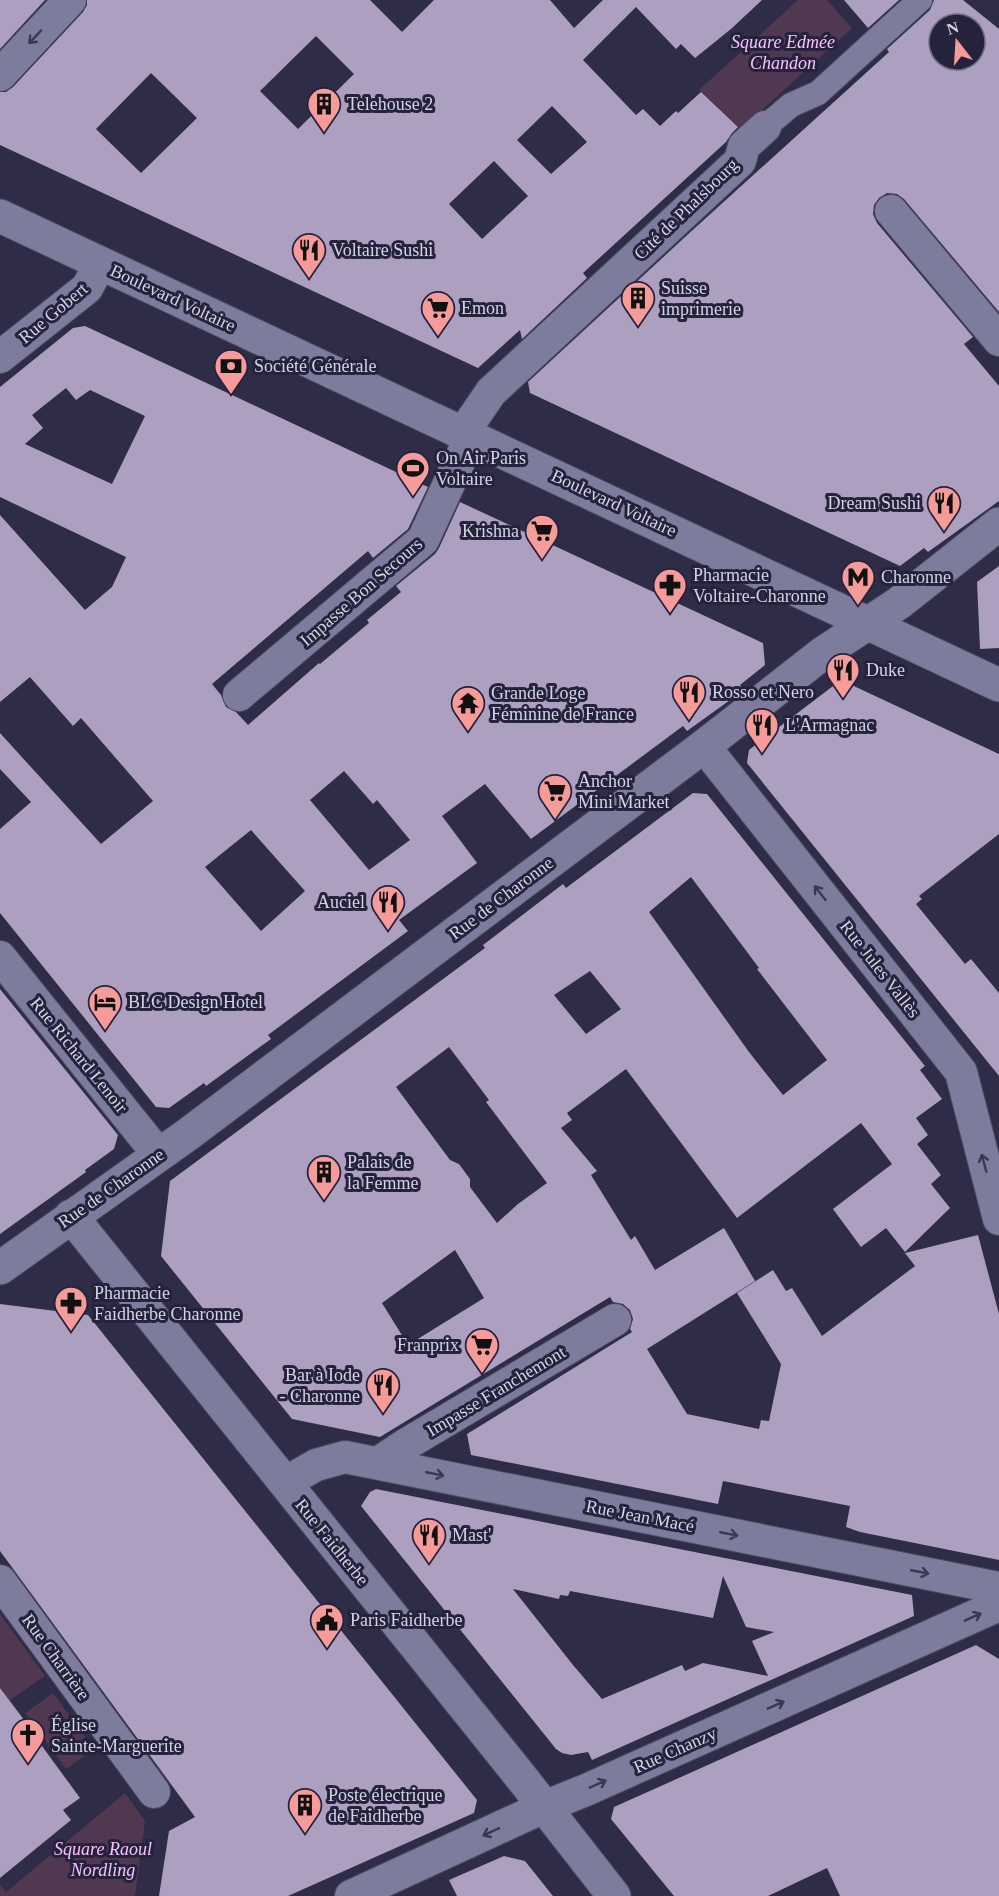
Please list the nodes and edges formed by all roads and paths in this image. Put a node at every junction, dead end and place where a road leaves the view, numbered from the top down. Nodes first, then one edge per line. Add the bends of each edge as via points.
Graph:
1 (70, 0) edge
2 (921, 0) edge
3 (0, 75) edge
4 (765, 127) joint
5 (891, 211) dead end
6 (0, 216) edge
7 (100, 264) junction
8 (999, 340) edge
9 (0, 357) edge
10 (467, 434) junction
11 (999, 524) edge
12 (868, 623) junction
13 (999, 685) edge
14 (239, 695) dead end
15 (704, 746) junction
16 (0, 957) edge
17 (158, 1154) junction
18 (71, 1216) junction
19 (999, 1219) edge
20 (0, 1268) edge
21 (615, 1320) dead end
22 (378, 1463) junction
23 (285, 1483) junction
24 (0, 1581) edge
25 (999, 1588) edge
26 (999, 1605) edge
27 (154, 1792) dead end
28 (544, 1807) junction
29 (351, 1896) edge
30 (614, 1896) edge

1 -> 3 street
2 - 4 street, Cité de Phalsbourg via 818,93 792,105
4 - 10 street, Cité de Phalsbourg via 744,146 740,160 491,392
5 - 8 street
6 - 7 street, Boulevard Voltaire
7 - 9 street, Rue Gobert via 87,288
7 - 10 street, Boulevard Voltaire
10 - 12 street, Boulevard Voltaire
10 - 14 street, Impasse Bon Secours via 423,540
11 - 12 street, Rue de Charonne
12 - 13 street, Boulevard Voltaire
12 - 15 street, Rue de Charonne
15 - 17 street, Rue de Charonne
19 -> 15 street, Rue Jules Vallès via 961,1072
16 - 17 street, Rue Richard Lenoir
17 - 18 street, Rue de Charonne
18 - 20 street, Rue de Charonne
18 - 23 street, Rue Faidherbe
21 - 22 street, Impasse Franchemont
22 - 23 street, Rue Jean Macé via 345,1456 316,1465
22 -> 25 street, Rue Jean Macé
23 - 28 street, Rue Faidherbe
24 - 27 street, Rue Charrière
28 -> 26 street, Rue Chanzy
28 -> 29 street, Rue Chanzy
28 - 30 street, Rue Faidherbe

